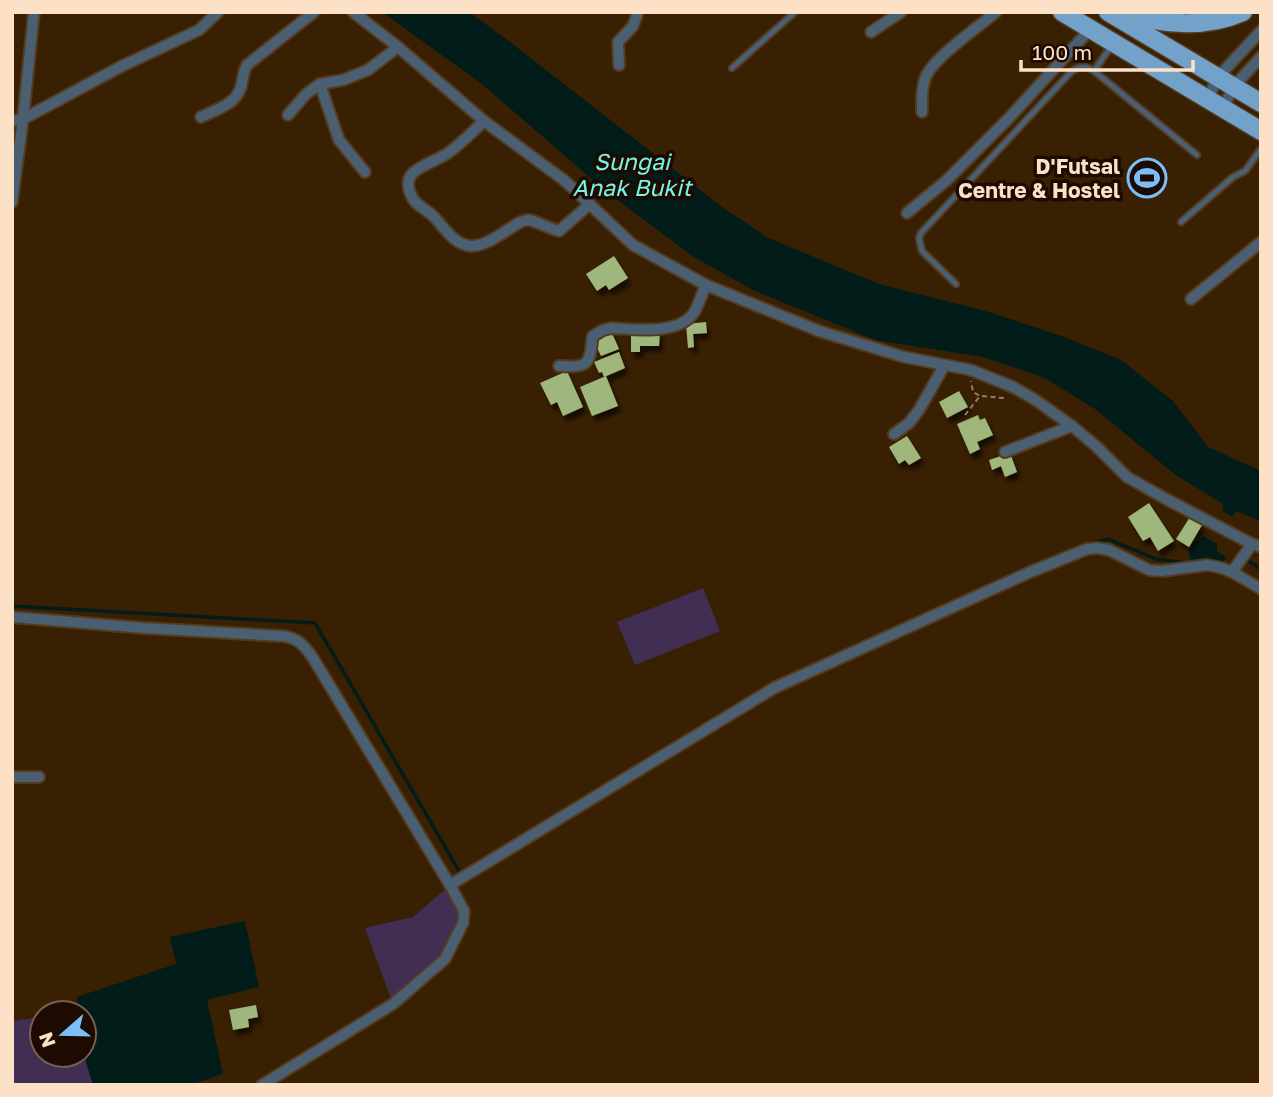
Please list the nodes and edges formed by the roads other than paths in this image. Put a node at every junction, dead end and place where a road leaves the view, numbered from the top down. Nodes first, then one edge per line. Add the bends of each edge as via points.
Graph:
1 (34, 12) edge
2 (218, 12) edge
3 (314, 12) edge
4 (353, 12) edge
5 (638, 12) edge
6 (795, 12) edge
7 (901, 12) edge
8 (996, 12) edge
9 (1062, 12) edge
10 (1108, 12) edge
11 (1127, 12) edge
12 (1243, 12) edge
13 (1088, 28) junction
14 (1261, 31) edge
15 (871, 32) dead end
16 (1114, 43) junction
17 (398, 47) junction
18 (1261, 57) edge
19 (619, 65) dead end
20 (732, 68) dead end
21 (1094, 71) junction
22 (1225, 82) junction
23 (320, 85) junction
24 (1261, 103) edge
25 (1216, 104) junction
26 (922, 112) dead end
27 (288, 115) dead end
28 (201, 117) dead end
29 (18, 120) edge
30 (484, 121) junction
31 (1261, 131) edge
32 (1261, 149) edge
33 (1197, 155) dead end
34 (365, 172) dead end
35 (12, 202) edge
36 (590, 204) junction
37 (907, 213) dead end
38 (1181, 222) dead end
39 (1261, 242) edge
40 (956, 284) dead end
41 (706, 285) junction
42 (1191, 299) dead end
43 (559, 366) dead end
44 (944, 366) junction
45 (1072, 426) junction
46 (894, 434) dead end
47 (1005, 452) dead end
48 (1256, 546) edge
49 (1232, 572) junction
50 (1261, 589) edge
51 (12, 617) edge
52 (12, 777) edge
53 (39, 777) dead end
54 (450, 885) junction
55 (262, 1085) edge

1 - 29 street
2 - 29 street via 199,30
3 - 28 street via 247,65 232,102
4 - 17 street
5 - 19 street via 633,26 618,42
6 - 20 lane
7 - 15 street
8 - 26 street via 929,70
9 - 13 highway
10 - 22 highway
11 - 12 highway via 1184,24
13 - 16 highway
13 - 37 street via 1010,117
14 - 22 street
16 - 21 lane
16 - 25 highway
17 - 23 street via 368,69
17 - 30 street
18 - 22 street
21 - 33 lane
21 - 40 lane via 1082,66 1070,73 921,233 922,251
22 - 24 highway
22 - 25 street
22 - 25 street
23 - 27 street
23 - 34 street via 339,139
25 - 31 highway
29 - 35 street
30 - 36 street
30 - 36 street via 409,179 414,202 448,234 470,246 498,237 521,221 559,231
32 - 38 lane via 1245,171
36 - 41 street via 633,245
39 - 42 street
41 - 43 street via 693,314 676,326 603,330 593,336 585,364
41 - 44 street via 818,331
44 - 45 street via 971,370 1013,387
44 - 46 street via 919,410
45 - 47 street
45 - 48 street via 1127,477
48 - 49 street
49 - 50 street
49 - 54 street via 1206,565 1149,570 1110,550 1087,549 774,688
51 - 54 street via 296,639 313,657
52 - 53 street
54 - 55 street via 464,911 445,959 393,1004

